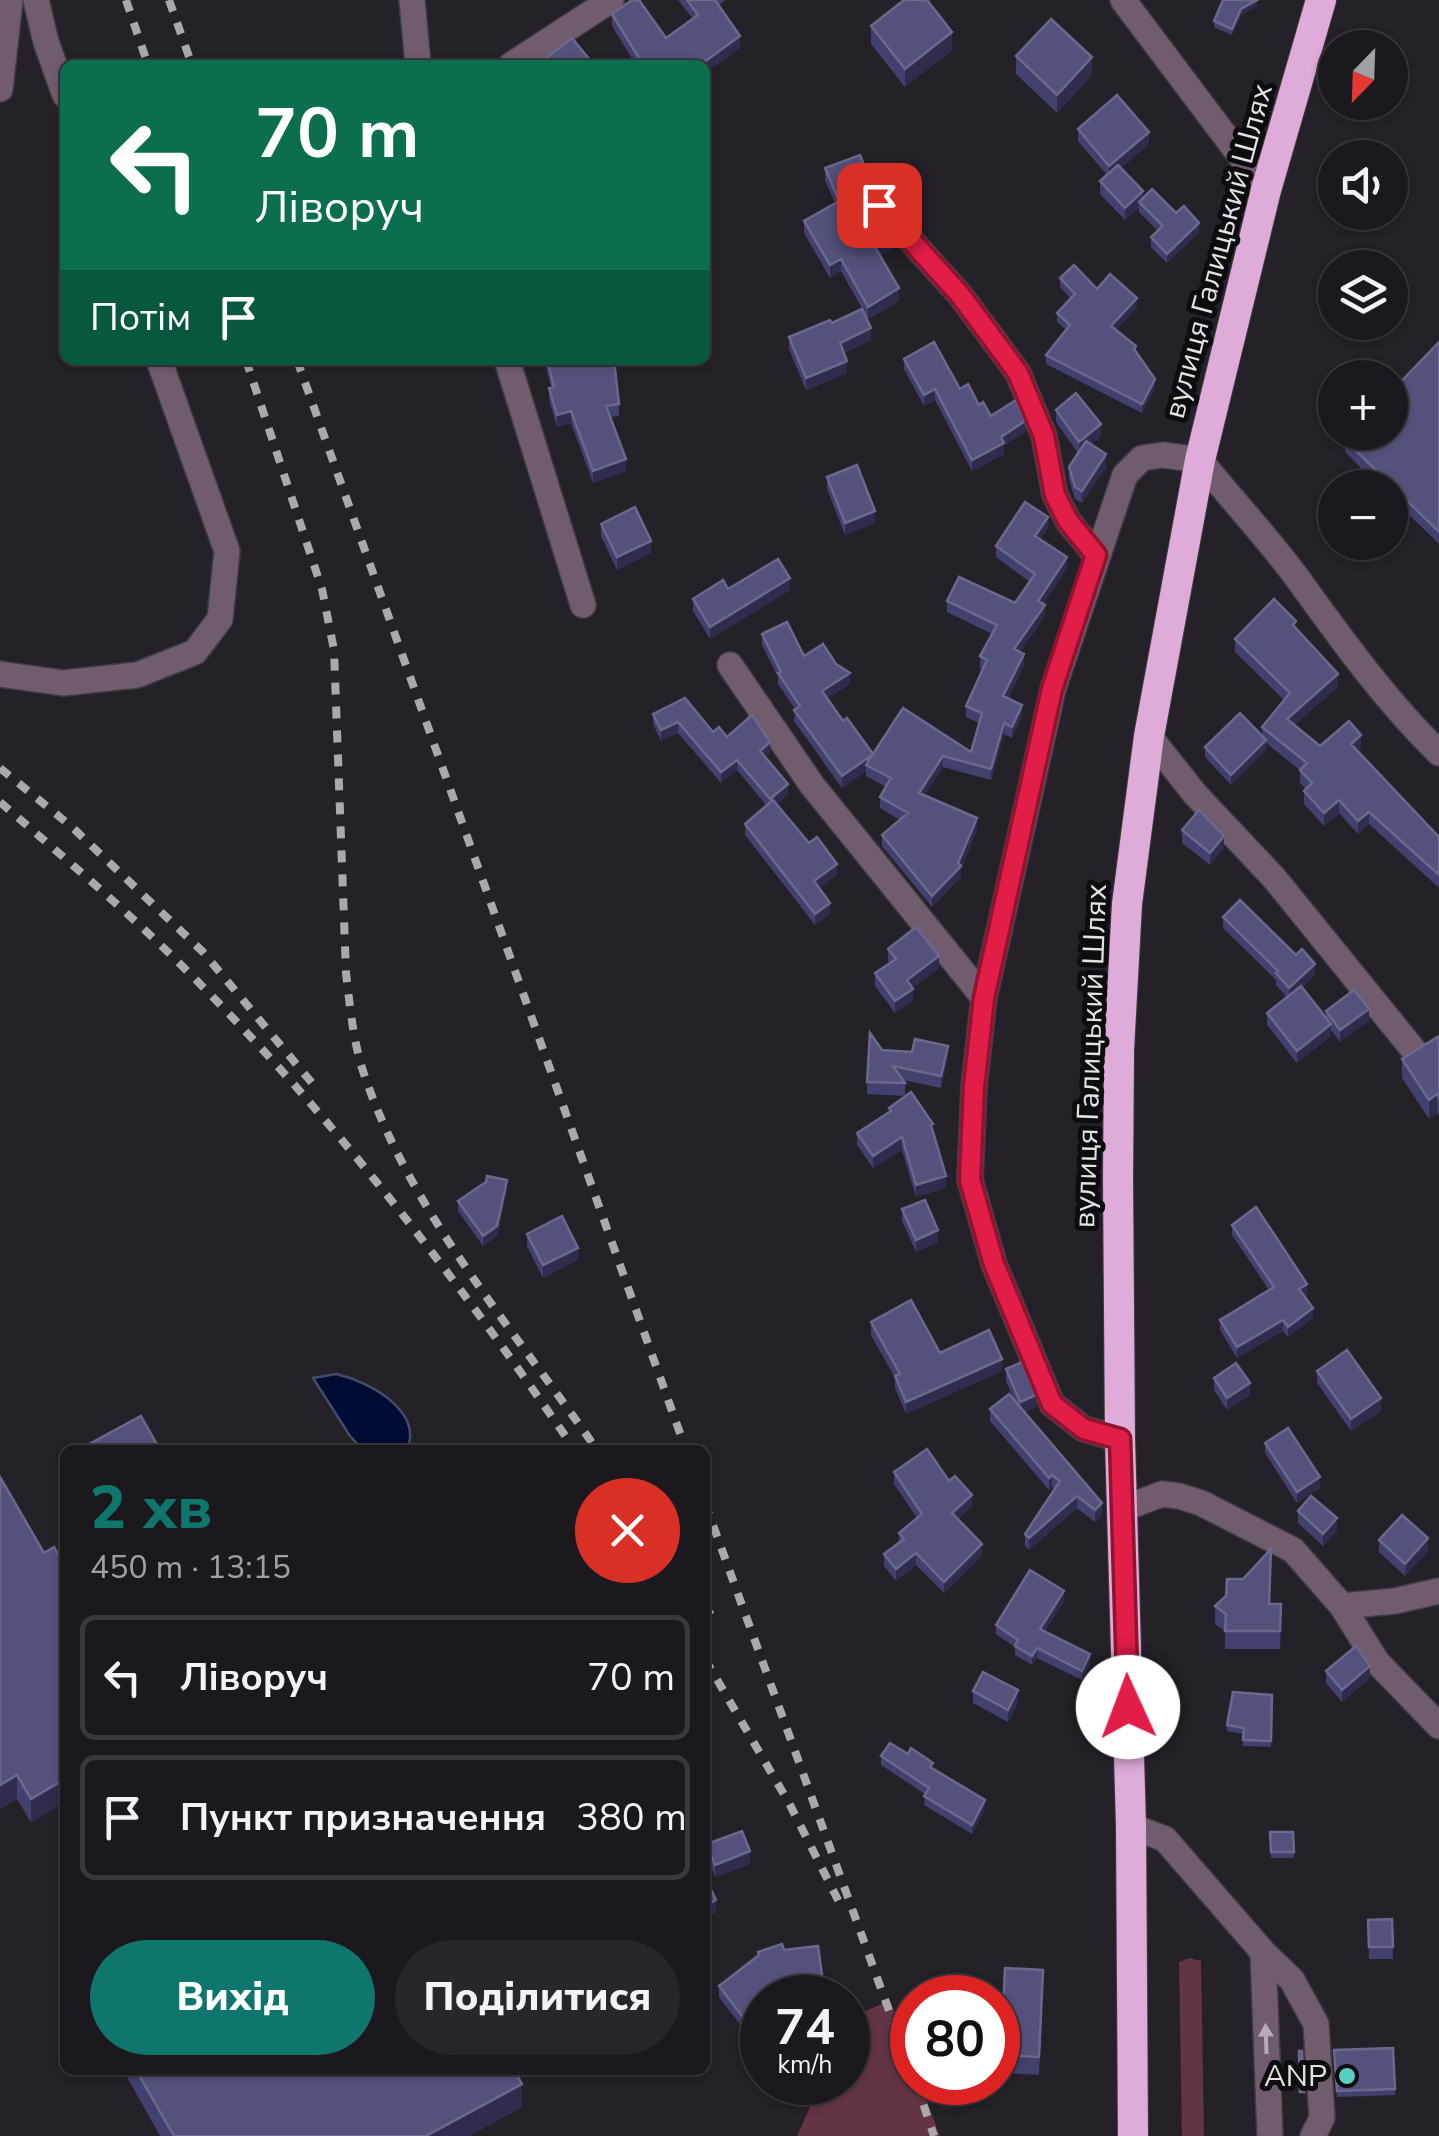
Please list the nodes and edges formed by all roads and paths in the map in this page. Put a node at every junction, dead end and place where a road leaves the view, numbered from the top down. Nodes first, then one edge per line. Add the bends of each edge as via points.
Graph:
1 (10, 0) edge
2 (36, 0) edge
3 (412, 0) edge
4 (611, 0) edge
5 (1123, 0) edge
6 (1321, 0) edge
7 (418, 60) edge
8 (519, 60) edge
9 (60, 81) edge
10 (0, 89) edge
11 (1266, 190) junction
12 (879, 205) dead end
13 (161, 365) edge
14 (509, 365) edge
15 (1200, 460) junction
16 (1096, 555) junction
17 (583, 605) dead end
18 (730, 665) dead end
19 (0, 674) edge
20 (1149, 736) junction
21 (1439, 752) edge
22 (984, 998) junction
23 (1416, 1054) edge
24 (1120, 1439) junction
25 (1122, 1509) junction
26 (1439, 1591) edge
27 (1342, 1606) junction
28 (1439, 1726) edge
29 (1131, 1826) junction
30 (1263, 1952) junction
31 (1133, 2136) edge
32 (1270, 2136) edge
33 (1313, 2136) edge

1 - 10 street
2 - 9 street
3 - 7 street
4 - 8 street
5 - 11 street
6 - 11 highway, вулиця Галицький Шлях
11 - 15 highway, вулиця Галицький Шлях
12 - 16 street via 961,296 1018,373 1044,436 1055,495
13 - 19 street via 227,550 220,619 195,652 137,675 63,682
14 - 17 street
15 - 16 street via 1142,458 1125,475
15 - 20 highway, вулиця Галицький Шлях
15 - 21 street via 1343,644
16 - 22 street via 1052,689
18 - 22 street via 812,784
20 - 23 street via 1276,879
20 - 24 highway, вулиця Галицький Шлях via 1127,904 1119,1050
22 - 24 street via 970,1180 994,1264 1052,1404 1084,1429
24 - 25 highway, вулиця Галицький Шлях
25 - 27 street via 1162,1494 1200,1503 1293,1550
25 - 29 highway, вулиця Галицький Шлях
26 - 27 street
27 - 28 street via 1377,1662
29 - 30 street via 1165,1839
29 - 31 highway, вулиця Галицький Шлях
32 -> 30 street
30 - 33 street via 1292,1980 1316,2024 1322,2118

